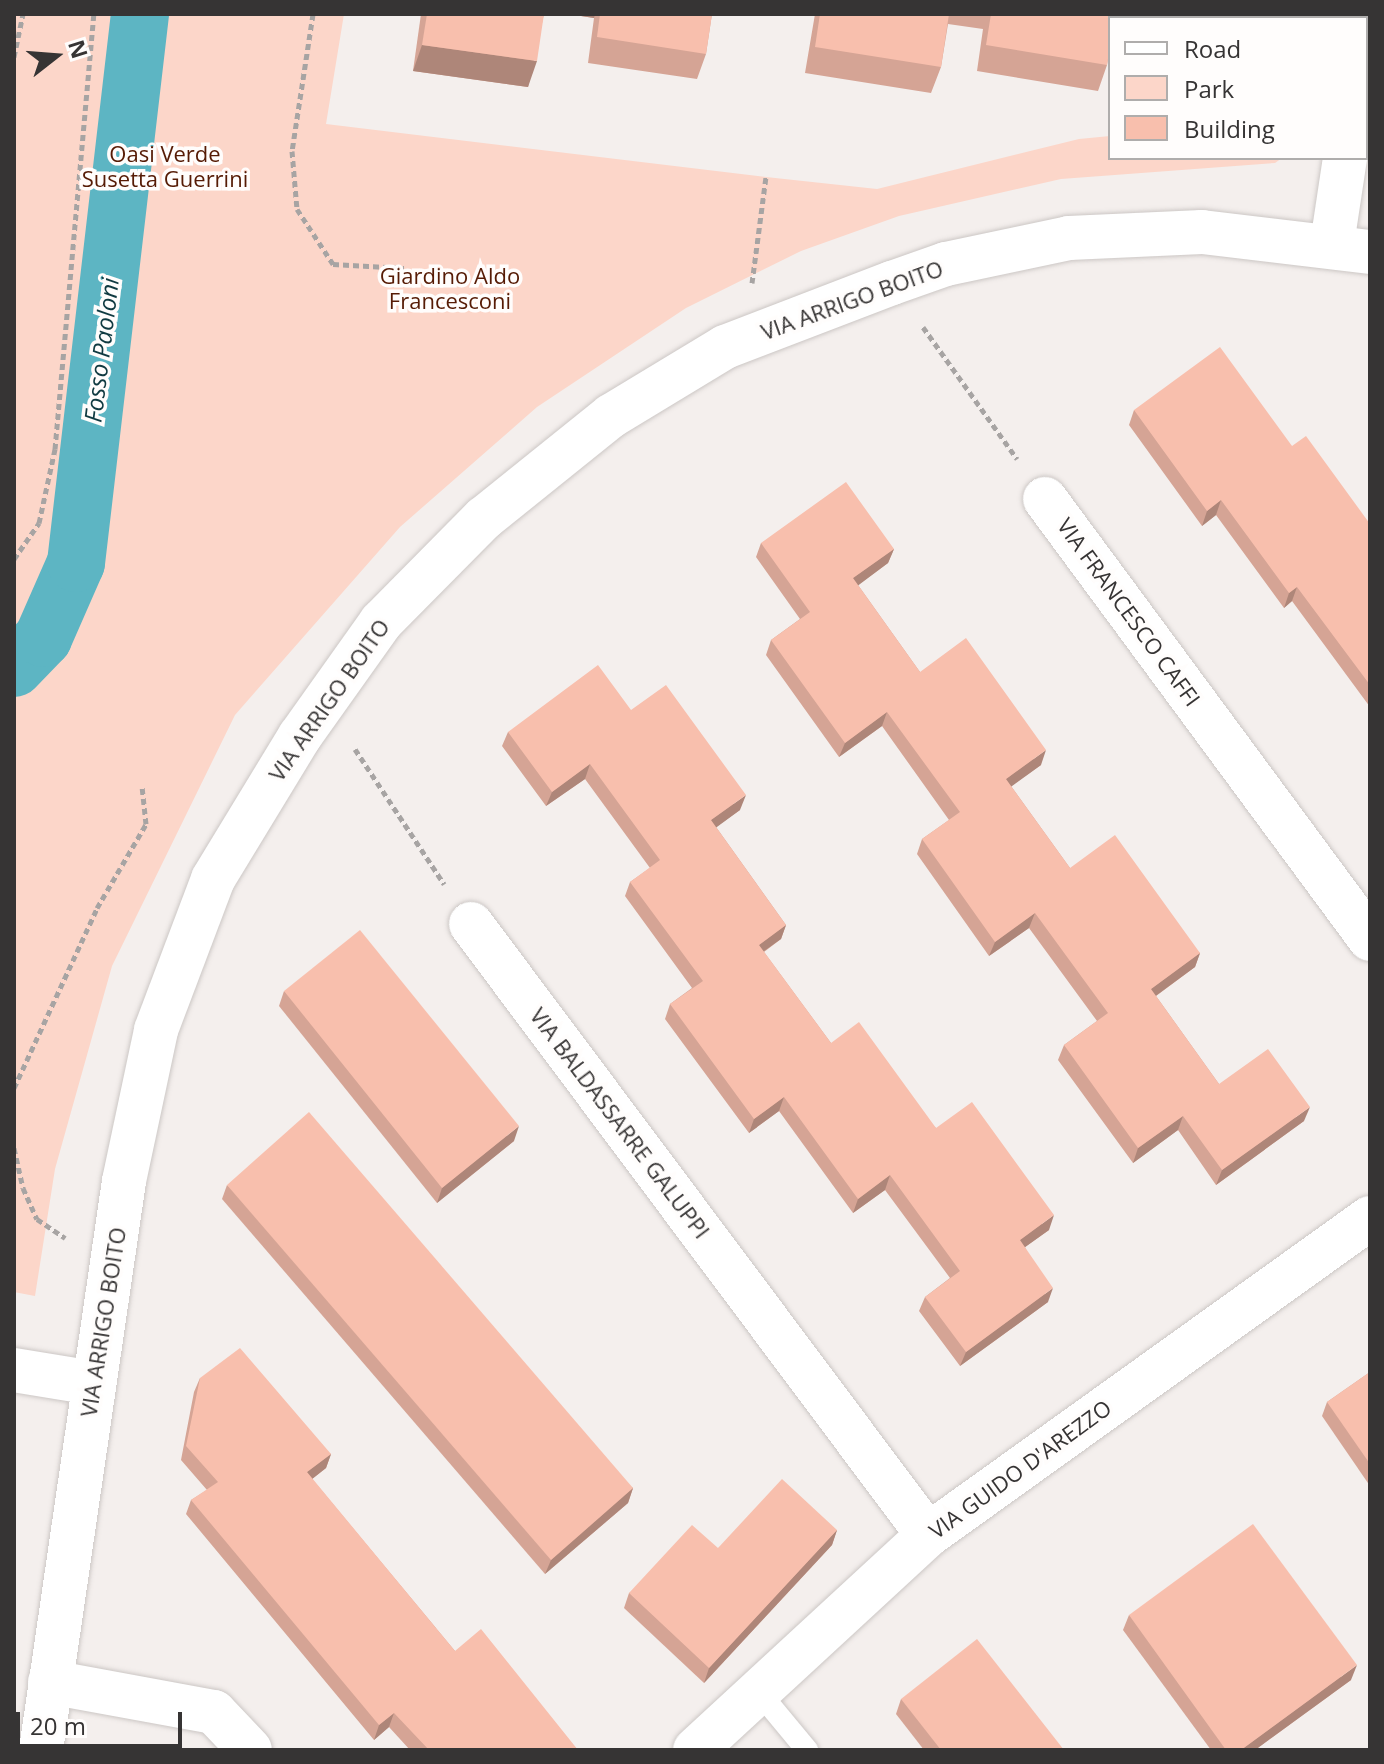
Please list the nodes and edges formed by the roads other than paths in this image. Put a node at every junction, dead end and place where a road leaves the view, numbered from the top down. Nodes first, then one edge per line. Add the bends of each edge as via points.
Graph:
1 (1345, 160) edge
2 (1351, 248) edge
3 (1045, 499) road end
4 (471, 924) road end
5 (1370, 939) edge
6 (1370, 1218) edge
7 (14, 1370) edge
8 (93, 1383) junction
9 (928, 1535) junction
10 (50, 1682) junction
11 (758, 1691) junction
12 (41, 1750) edge
13 (250, 1750) edge
14 (695, 1750) edge
15 (807, 1750) edge

1 - 2 street
2 - 8 street, VIA ARRIGO BOITO via 1202,232 1069,238 946,264 725,347 611,416 484,518 381,622 213,879 156,1030 124,1181
3 - 5 street, VIA FRANCESCO CAFFI
4 - 9 street, VIA BALDASSARRE GALUPPI
6 - 9 street, VIA GUIDO D'AREZZO
7 - 8 street
8 - 10 street, VIA ARRIGO BOITO
9 - 11 street, VIA GUIDO D'AREZZO
10 - 12 street, VIA ARRIGO BOITO
10 - 13 street via 214,1712
11 - 14 street, VIA GUIDO D'AREZZO
11 - 15 lane

